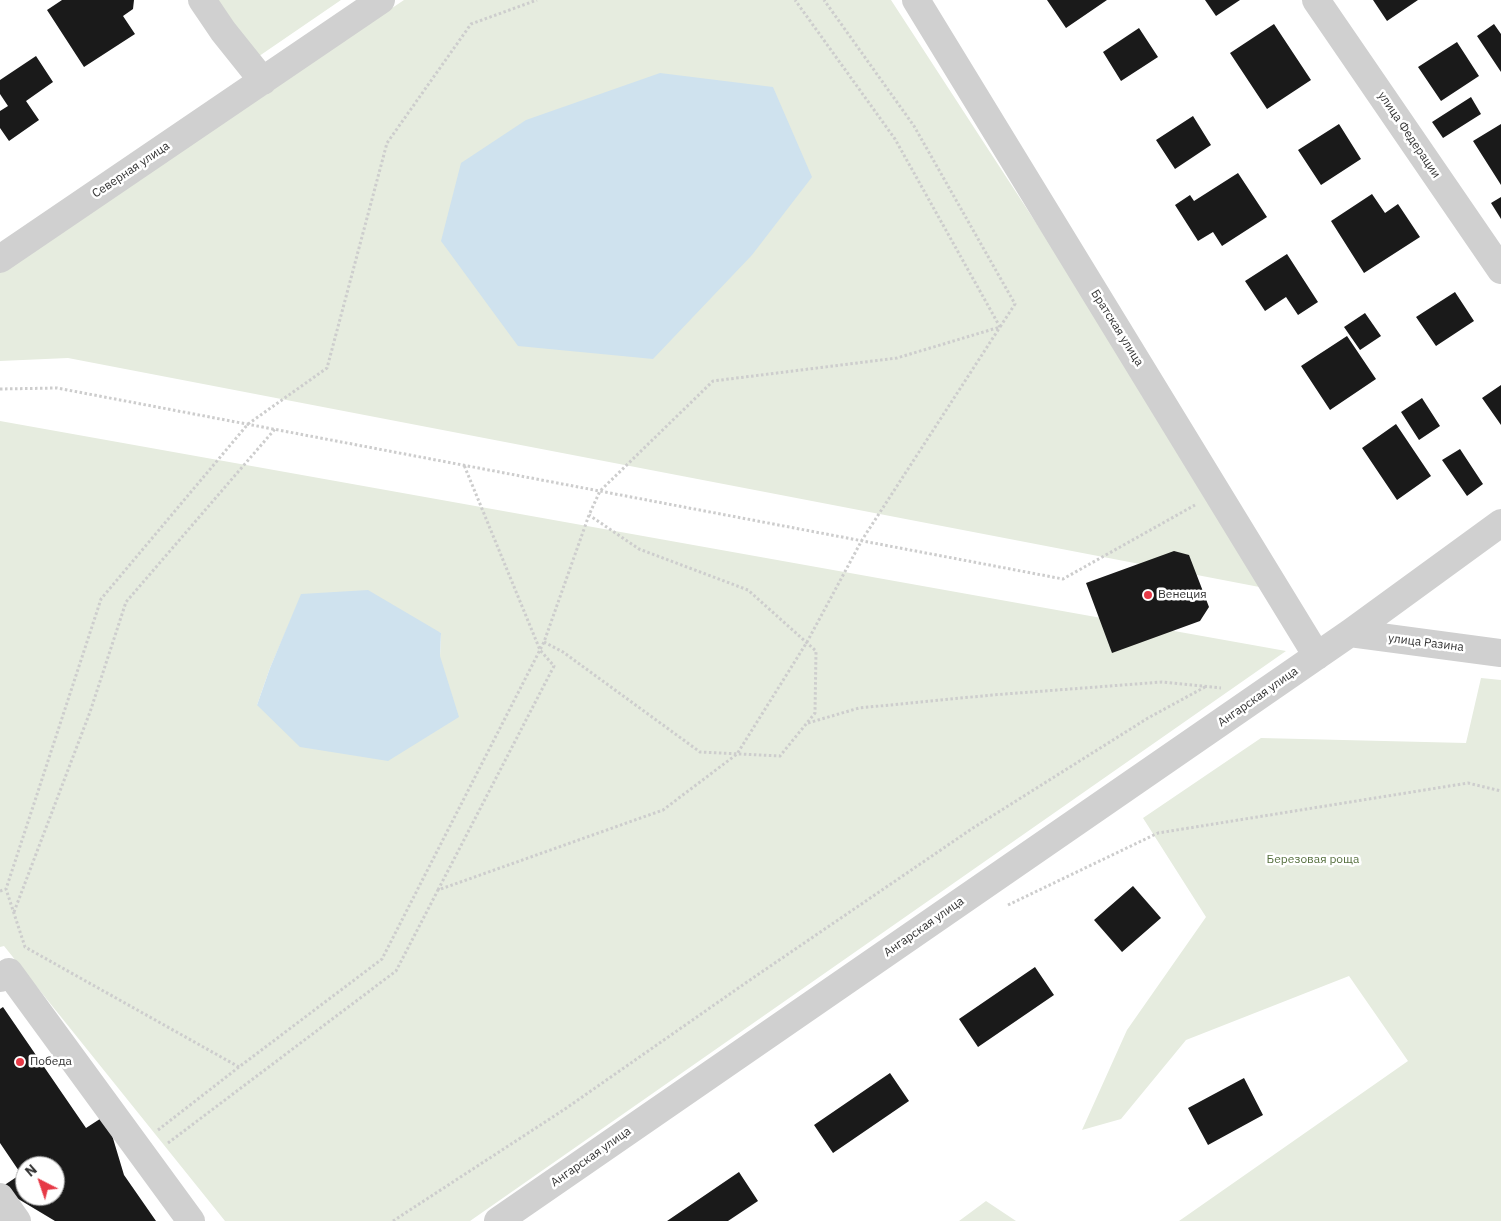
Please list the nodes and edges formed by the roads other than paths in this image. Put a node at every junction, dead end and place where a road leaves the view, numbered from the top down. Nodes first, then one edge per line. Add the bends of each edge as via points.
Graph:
1 (202, 0) edge
2 (381, 0) edge
3 (916, 0) edge
4 (1316, 0) edge
5 (263, 81) junction
6 (0, 259) edge
7 (1501, 270) edge
8 (1501, 523) edge
9 (1350, 633) junction
10 (1501, 653) edge
11 (1317, 656) junction
12 (0, 978) edge
13 (0, 1196) edge
14 (17, 1221) edge
15 (192, 1221) edge
16 (498, 1221) edge

1 - 5 street
2 - 5 street, Северная улица
3 - 11 street, Братская улица
4 - 7 street, улица Федерации
5 - 6 street, Северная улица
8 - 9 street, Ангарская улица
9 - 10 street, улица Разина
9 - 11 street, Ангарская улица
11 - 16 street, Ангарская улица
12 - 15 street via 9,972
13 - 14 street

